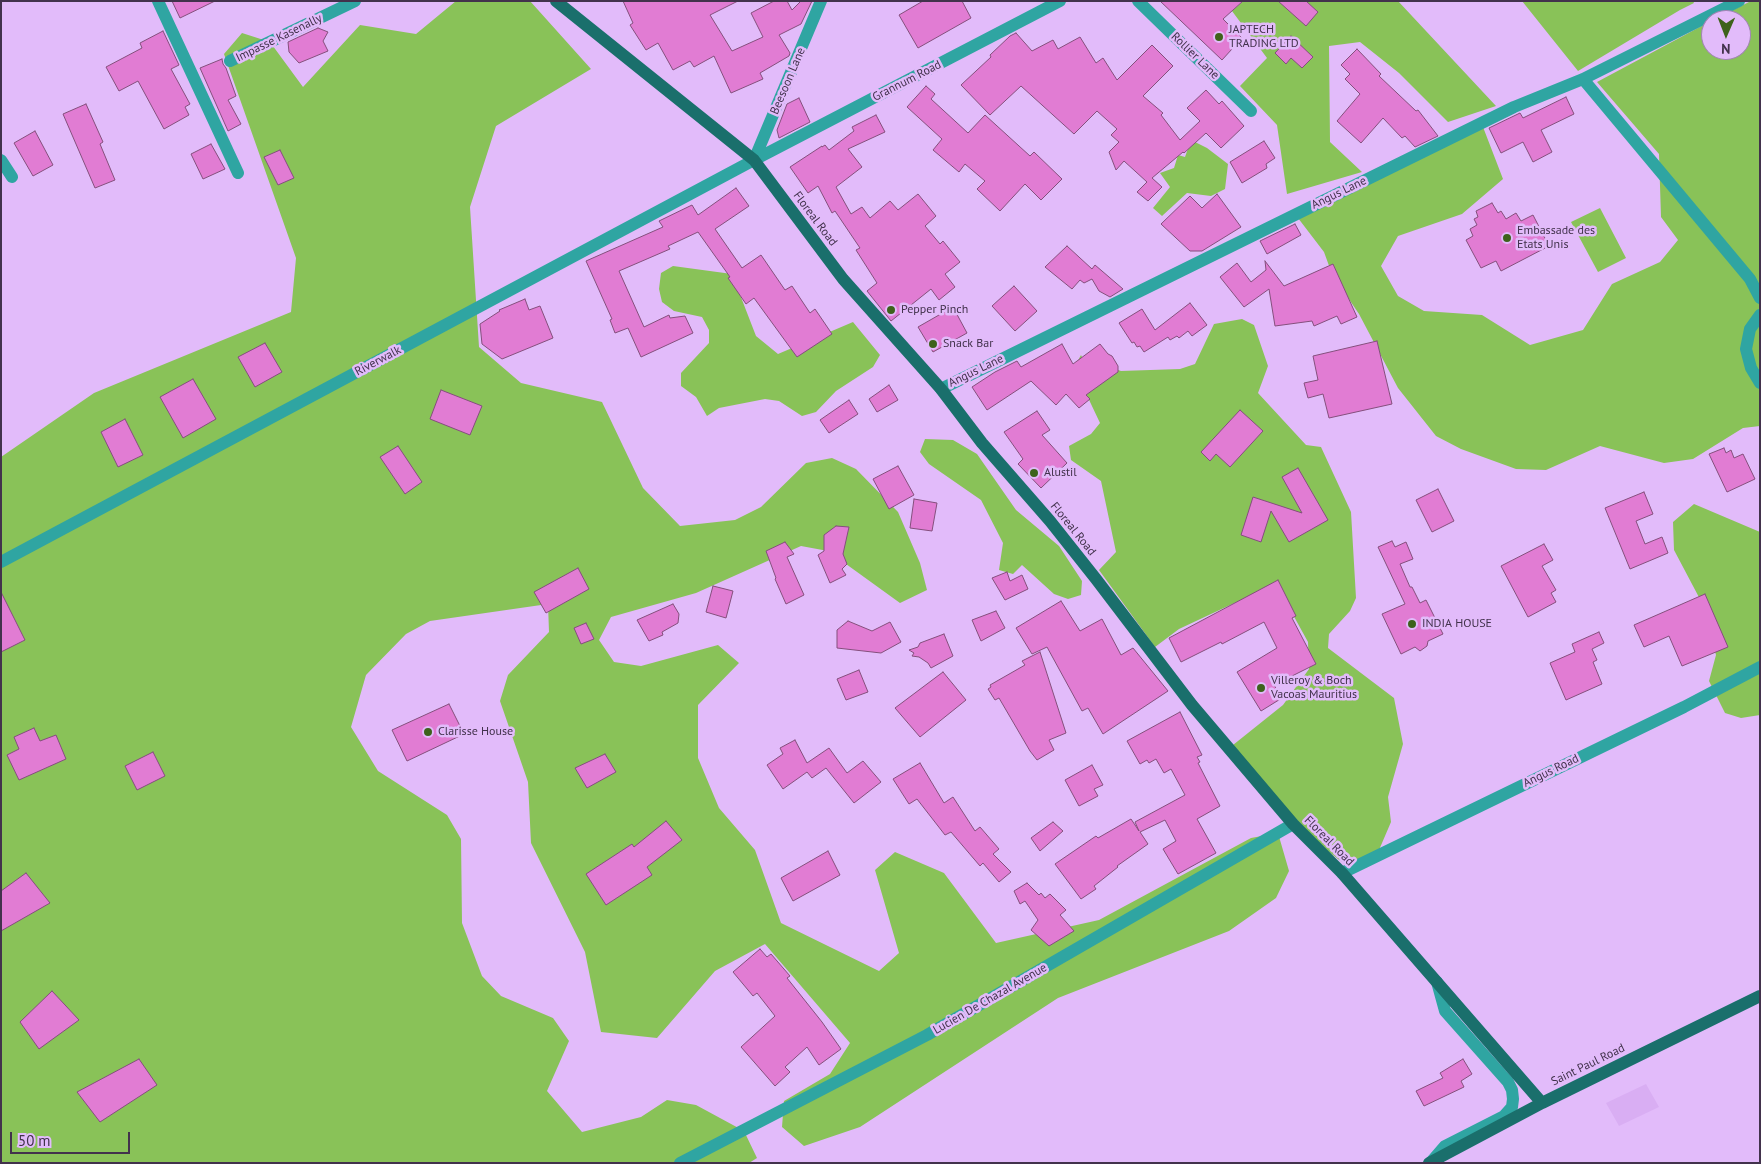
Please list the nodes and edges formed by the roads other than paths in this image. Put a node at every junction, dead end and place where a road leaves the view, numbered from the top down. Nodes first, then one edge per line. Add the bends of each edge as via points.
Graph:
1 (158, 1) edge
2 (356, 1) edge
3 (556, 1) edge
4 (821, 1) edge
5 (1060, 1) edge
6 (1138, 1) edge
7 (1739, 1) edge
8 (230, 61) dead end
9 (1582, 79) junction
10 (1251, 111) dead end
11 (1, 160) edge
12 (754, 160) junction
13 (238, 173) dead end
14 (12, 177) dead end
15 (1760, 298) edge
16 (1760, 315) edge
17 (1760, 382) edge
18 (941, 388) junction
19 (1, 562) edge
20 (1760, 667) edge
21 (1293, 824) junction
22 (1342, 873) junction
23 (1437, 982) junction
24 (1760, 996) edge
25 (1542, 1103) junction
26 (1431, 1162) edge
27 (680, 1163) edge

1 - 13 street
2 - 8 street, Impasse Kasenally
3 - 12 main road, Floreal Road
4 - 12 street, Beesoon Lane
5 - 12 street, Grannum Road
6 - 10 street, Rollier Lane
7 - 9 street, Angus Lane
9 - 15 street via 1750,279
9 - 18 street, Angus Lane via 1514,107
11 - 14 street
12 - 18 main road, Floreal Road via 842,279
12 - 19 street, Riverwalk
16 - 17 street via 1750,329 1746,349 1751,368
18 - 21 main road, Floreal Road via 982,443 1096,579 1192,705
20 - 22 street, Angus Road
21 - 22 main road, Floreal Road
21 - 27 street, Lucien De Chazal Avenue via 927,1036
22 - 23 main road, Floreal Road
23 - 25 main road, Floreal Road
23 - 26 street via 1445,1011 1508,1082 1513,1099 1512,1107 1504,1116 1446,1146
24 - 25 main road, Saint Paul Road
25 - 26 main road, Saint Paul Road

